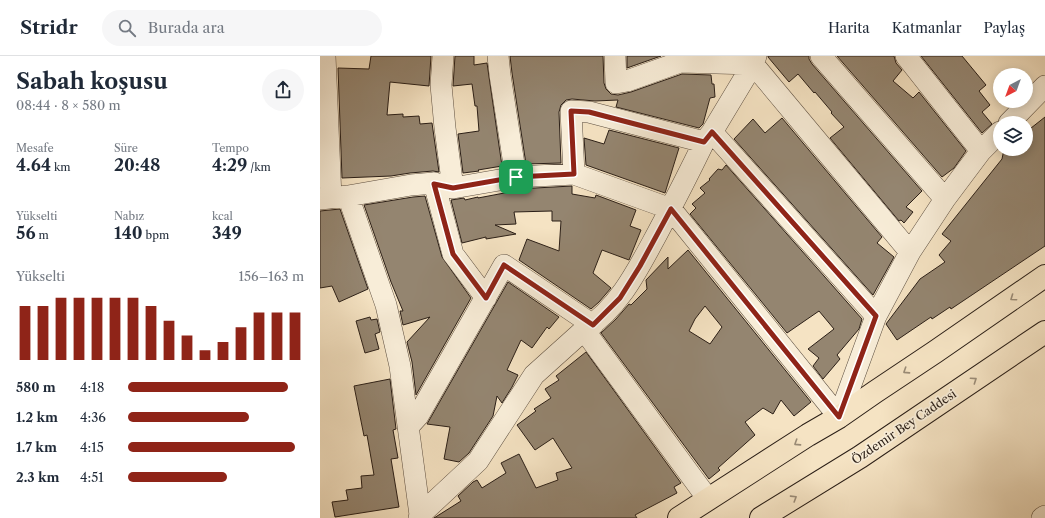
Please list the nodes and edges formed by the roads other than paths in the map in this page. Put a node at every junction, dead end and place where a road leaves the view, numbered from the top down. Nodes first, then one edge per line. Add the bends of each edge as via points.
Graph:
1 (324, 56) edge
2 (443, 56) edge
3 (498, 56) edge
4 (615, 56) edge
5 (821, 56) edge
6 (906, 56) edge
7 (754, 60) edge
8 (1045, 86) edge
9 (1016, 116) edge
10 (708, 137) junction
11 (993, 139) edge
12 (981, 151) junction
13 (574, 174) junction
14 (516, 177) junction
15 (444, 186) junction
16 (333, 198) edge
17 (944, 199) junction
18 (671, 209) junction
19 (910, 252) junction
20 (1045, 276) edge
21 (486, 298) junction
22 (876, 316) junction
23 (589, 328) junction
24 (1045, 332) edge
25 (839, 417) junction
26 (408, 427) junction
27 (708, 499) junction
28 (1045, 516) edge
29 (421, 517) edge
30 (679, 518) edge
31 (761, 518) edge
32 (1042, 518) edge

1 - 16 street
2 - 15 street via 441,85
3 - 14 street
4 - 7 street via 616,83 680,62
5 - 17 street
6 - 12 street
7 - 10 street
7 - 19 street
8 - 9 street
10 - 13 street via 589,112 571,111
10 - 18 street
10 - 22 street
11 - 12 street
12 - 17 street
13 - 14 street
13 - 18 street
14 - 15 street
15 - 16 street via 411,185
15 - 21 street via 453,254
16 - 26 street via 386,304 400,366
17 - 19 street
18 - 23 street via 620,298
18 - 25 street
19 - 22 street
20 -> 25 main road
21 - 23 street via 504,265
21 - 26 street via 418,416
22 - 25 street
23 - 27 street
23 - 29 street via 534,375 478,461
31 -> 24 main road, Özdemir Bey Caddesi via 860,457
25 -> 27 main road
26 - 29 street
27 - 30 main road
28 - 32 street

